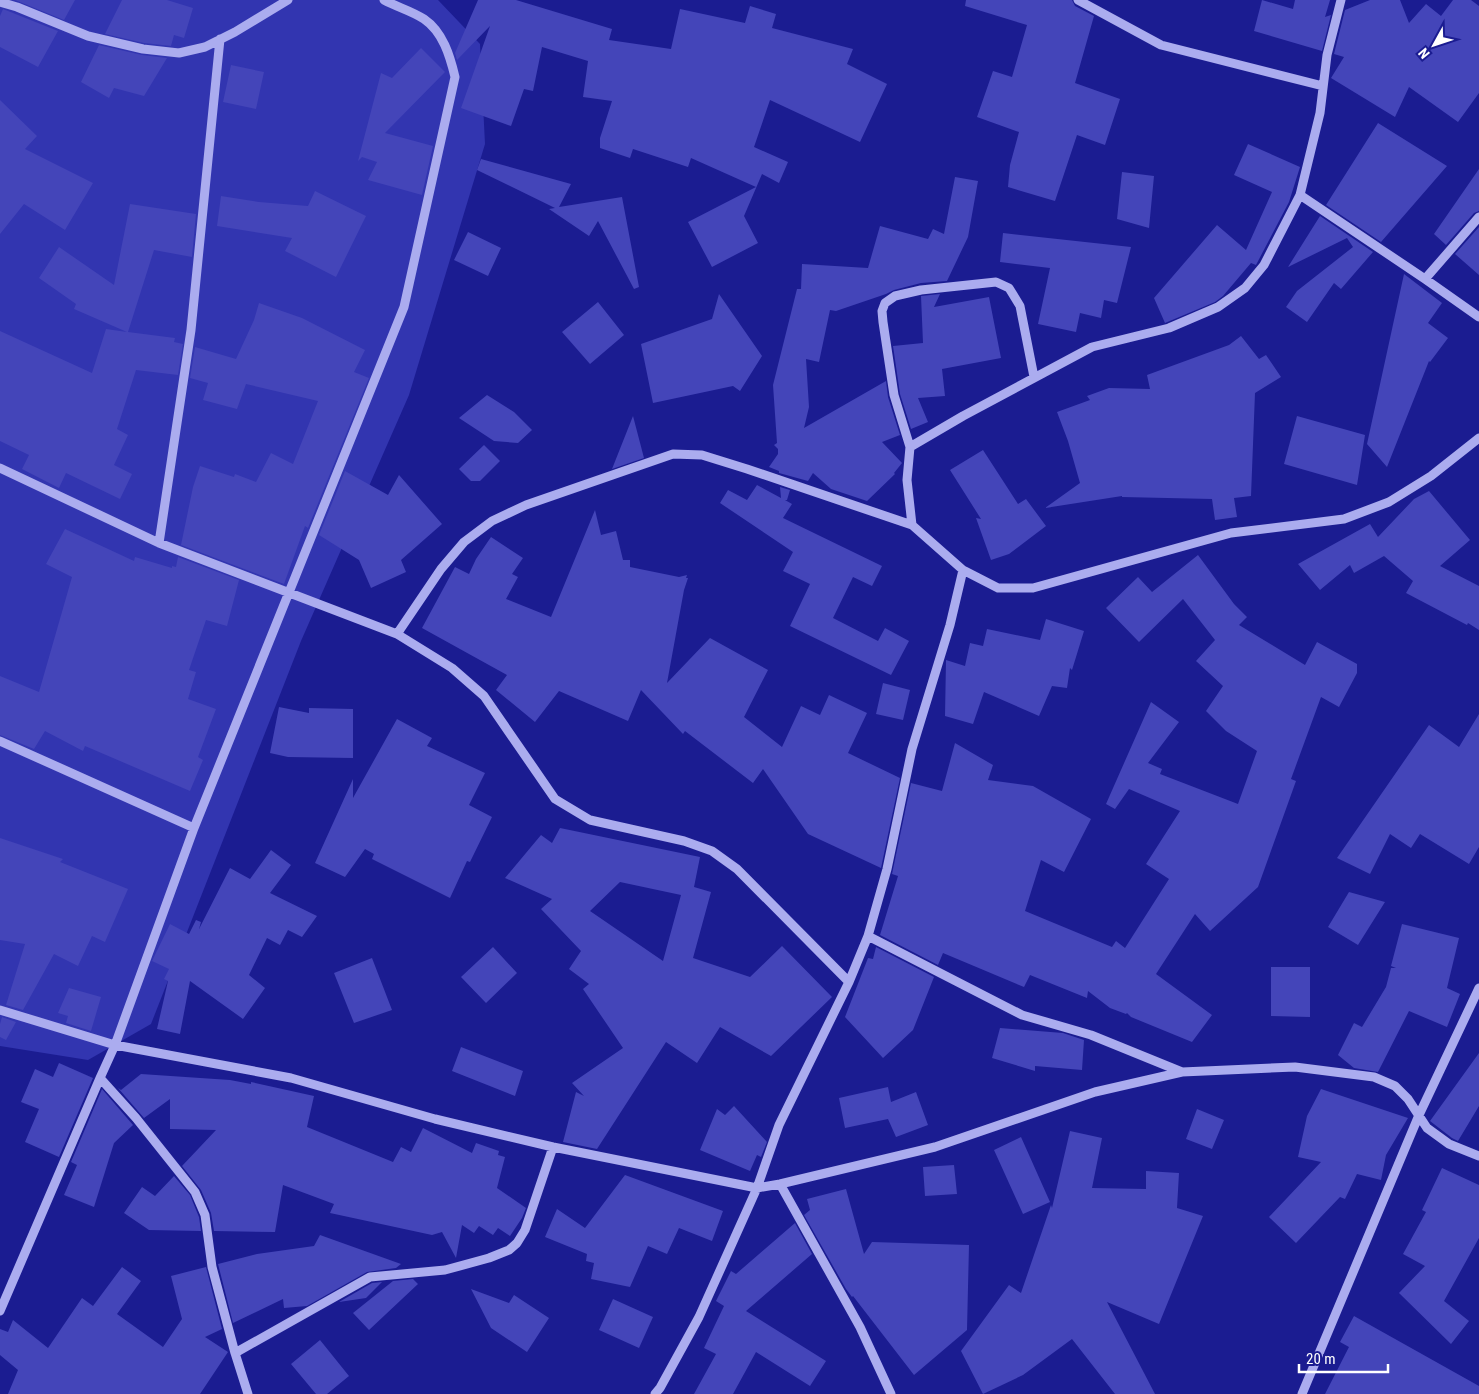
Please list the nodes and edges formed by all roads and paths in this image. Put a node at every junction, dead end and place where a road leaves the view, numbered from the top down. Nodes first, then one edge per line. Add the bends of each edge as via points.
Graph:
1 (288, 0) edge
2 (384, 0) edge
3 (1078, 0) edge
4 (1341, 0) edge
5 (0, 2) edge
6 (220, 39) junction
7 (1323, 86) junction
8 (1300, 195) junction
9 (1479, 217) edge
10 (1426, 279) junction
11 (1479, 317) edge
12 (1034, 378) junction
13 (1479, 438) edge
14 (910, 447) junction
15 (0, 468) edge
16 (912, 524) junction
17 (159, 543) junction
18 (963, 570) junction
19 (289, 593) junction
20 (397, 634) junction
21 (0, 741) edge
22 (194, 828) junction
23 (868, 936) junction
24 (849, 982) junction
25 (1479, 988) edge
26 (0, 1010) edge
27 (115, 1045) junction
28 (1182, 1072) junction
29 (100, 1078) junction
30 (1419, 1115) junction
31 (553, 1147) junction
32 (1479, 1156) edge
33 (780, 1184) junction
34 (757, 1188) junction
35 (0, 1312) edge
36 (235, 1354) junction
37 (248, 1394) edge
38 (655, 1394) edge
39 (891, 1394) edge
40 (1302, 1394) edge

1 - 6 street
2 - 19 street via 425,19 440,36 450,56 455,77 404,306
3 - 7 street via 1161,45
4 - 7 street via 1327,54
5 - 6 street via 88,36 143,49 180,53 205,47
6 - 17 street via 192,330
7 - 8 street via 1320,113
8 - 10 street
8 - 12 street via 1264,265 1245,288 1218,307 1169,328 1092,348
9 - 10 street
10 - 11 street
12 - 14 street
12 - 14 street via 1020,306 1009,288 996,282 895,296 885,303 882,316 894,396
13 - 18 street via 1430,476 1389,502 1344,519 1231,533 1032,588 998,588
14 - 16 street via 907,480
15 - 17 street
16 - 18 street
16 - 20 street via 720,460 702,455 673,454 526,505 492,521 464,542 441,569
17 - 19 street
18 - 23 street via 912,749 887,869
19 - 20 street
19 - 22 street
20 - 24 street via 452,668 484,696 555,799 590,820 684,841 712,851 737,869
21 - 22 street
22 - 27 street
23 - 24 street
23 - 28 street via 1022,1015 1090,1035
24 - 34 street via 779,1125
25 - 30 street
26 - 27 street
27 - 29 street
27 - 31 street via 291,1078 435,1119
28 - 30 street via 1295,1067 1374,1077 1395,1086
28 - 33 street via 1095,1092 935,1146
29 - 35 street
29 - 36 street via 195,1192 204,1215 212,1267
30 - 32 street via 1427,1128 1449,1144
30 - 40 street
31 - 34 street
31 - 36 street via 525,1230 509,1250 445,1270 370,1277
33 - 34 street
33 - 39 street via 860,1326
34 - 38 street via 699,1317
36 - 37 street

